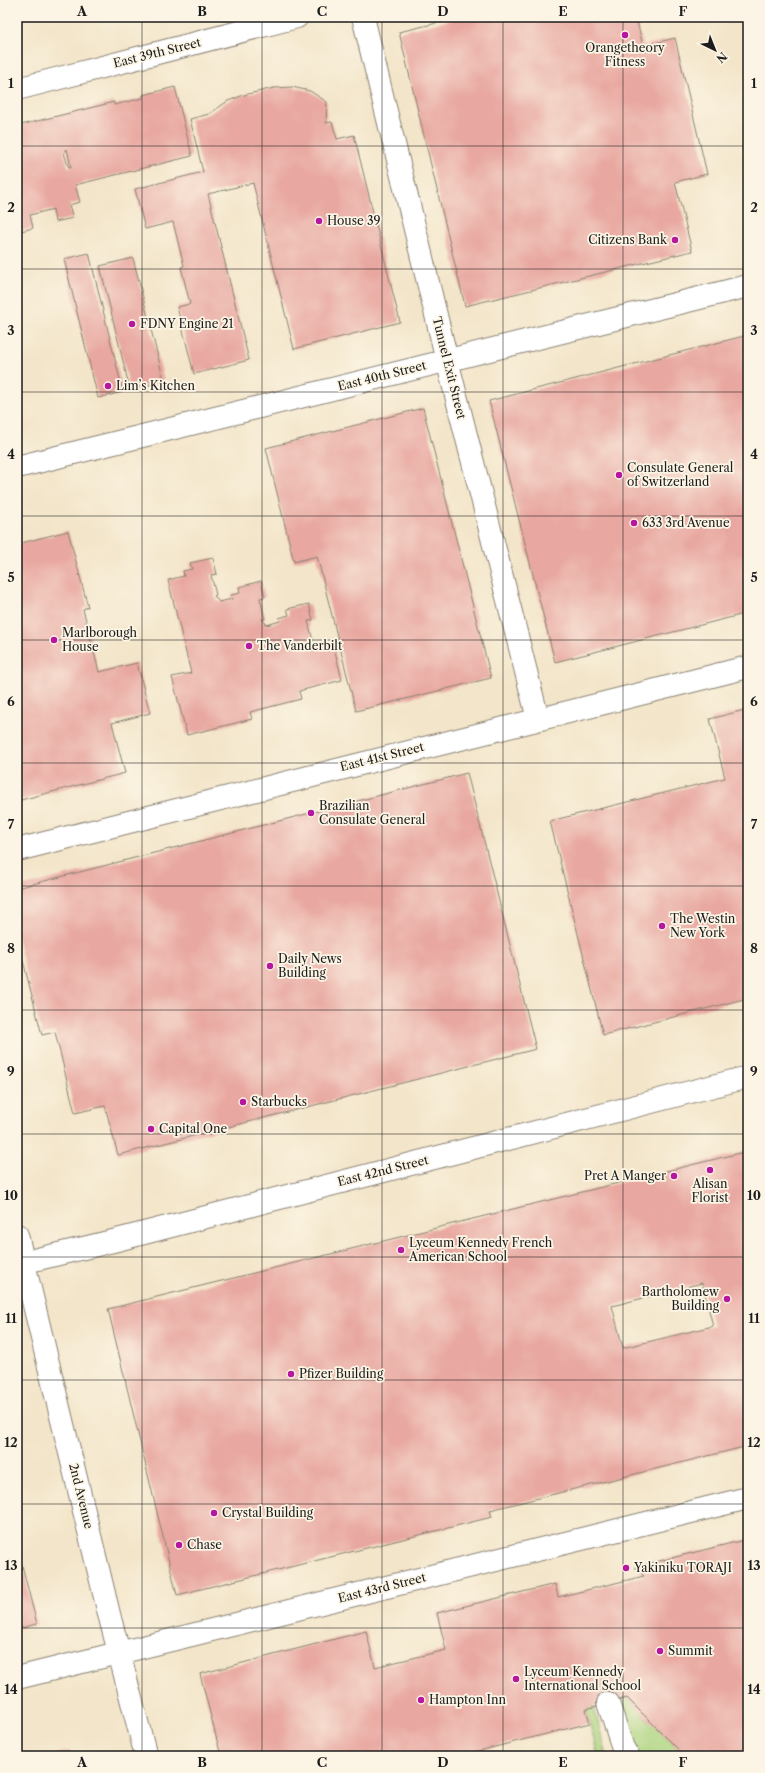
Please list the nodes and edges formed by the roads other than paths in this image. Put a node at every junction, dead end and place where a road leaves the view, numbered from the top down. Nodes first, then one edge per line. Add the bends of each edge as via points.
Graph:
1 (297, 17) edge
2 (363, 17) edge
3 (17, 89) edge
4 (748, 286) edge
5 (447, 360) junction
6 (17, 467) edge
7 (748, 667) edge
8 (538, 718) junction
9 (17, 850) edge
10 (748, 1077) edge
11 (17, 1235) edge
12 (20, 1263) edge
13 (748, 1498) edge
14 (119, 1653) junction
15 (17, 1678) edge
16 (608, 1703) dead end
17 (146, 1756) edge
18 (628, 1756) edge

1 - 3 street, East 39th Street
2 - 5 street, Tunnel Exit Street
4 - 5 street, East 40th Street
5 - 6 street, East 40th Street
5 - 8 street, Tunnel Exit Street
7 - 8 street, East 41st Street
8 - 9 street, East 41st Street
10 - 12 street, East 42nd Street
11 - 12 street, 2nd Avenue
12 - 14 street, 2nd Avenue
13 - 14 street, East 43rd Street
14 - 15 street, East 43rd Street
14 - 17 street, 2nd Avenue
16 - 18 street

